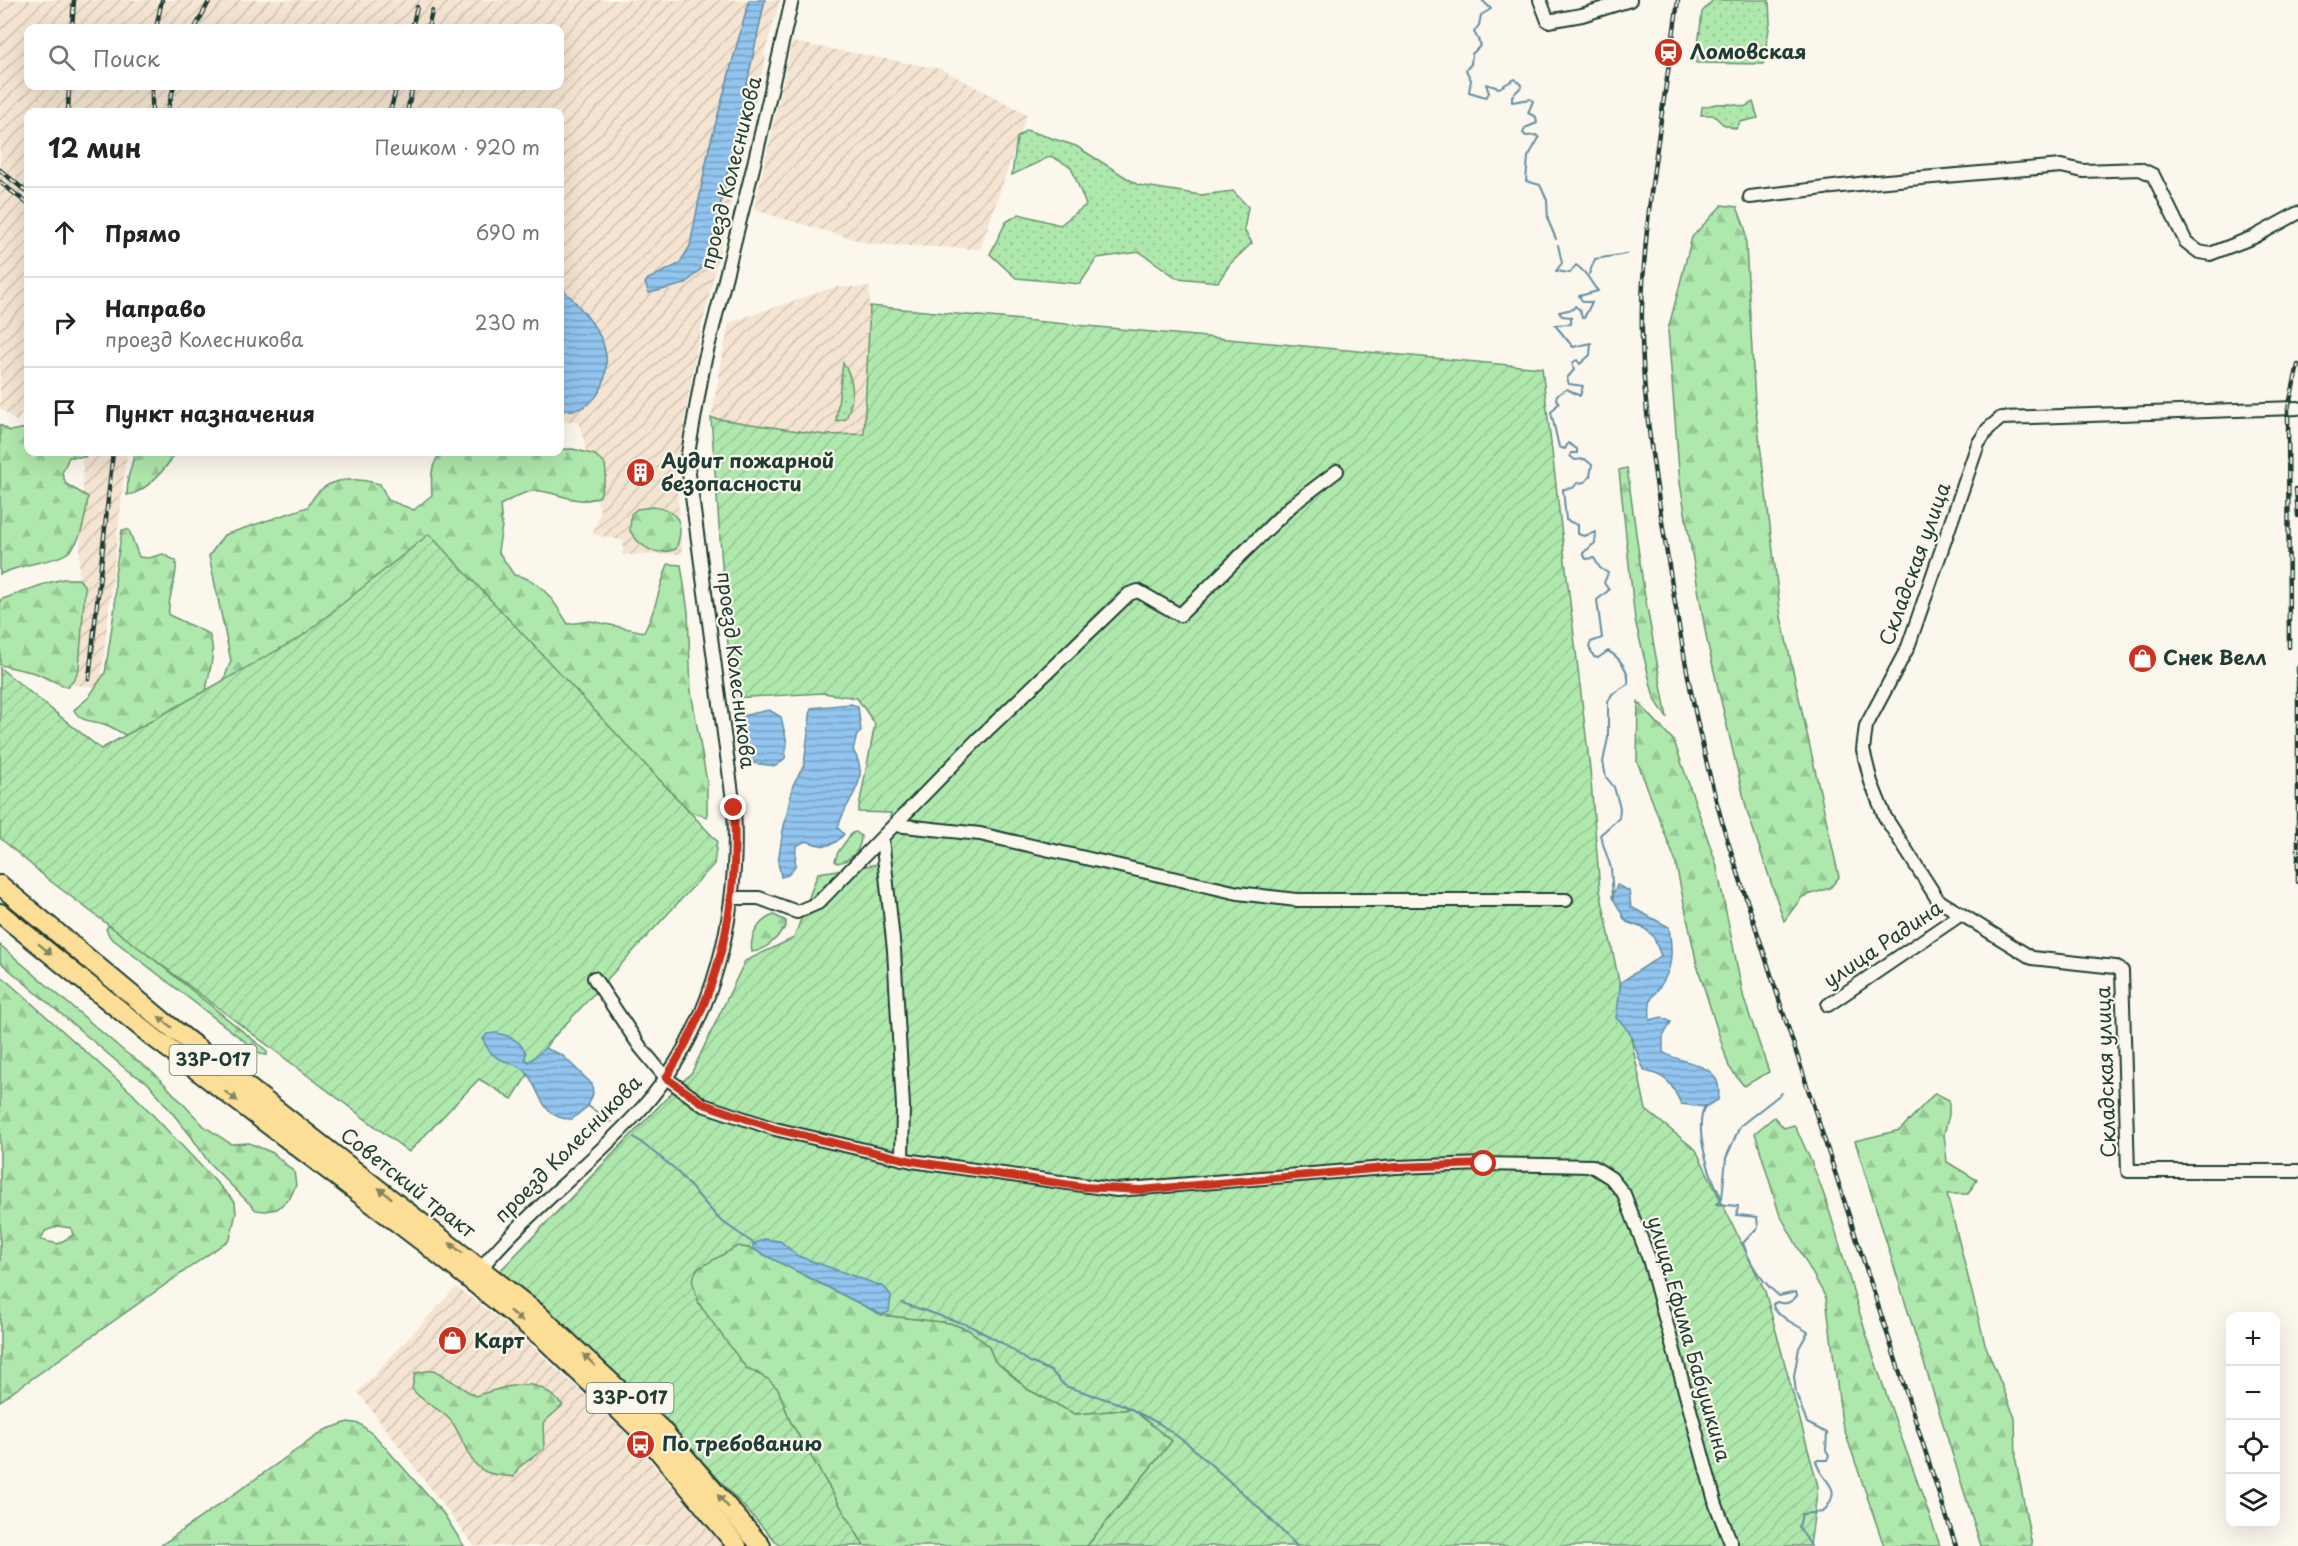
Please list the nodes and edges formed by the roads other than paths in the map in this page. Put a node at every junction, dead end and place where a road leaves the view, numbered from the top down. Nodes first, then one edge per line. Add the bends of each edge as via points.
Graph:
1 (792, 0) edge
2 (1540, 0) edge
3 (1630, 0) edge
4 (1750, 197) dead end
5 (2298, 213) edge
6 (2298, 408) edge
7 (1337, 471) dead end
8 (895, 825) junction
9 (882, 838) junction
10 (0, 885) edge
11 (733, 898) junction
12 (1566, 900) dead end
13 (0, 913) edge
14 (1960, 915) junction
15 (594, 978) dead end
16 (1828, 1005) dead end
17 (666, 1078) junction
18 (902, 1159) junction
19 (2298, 1171) edge
20 (475, 1274) junction
21 (1731, 1542) dead end
22 (736, 1546) edge
23 (761, 1546) edge

1 - 11 street, проезд Колесникова via 704,363 687,459 734,808
2 - 3 street via 1548,21
4 - 5 street via 2061,166 2083,171 2140,169 2153,175 2186,242 2199,252 2210,254 2254,237
6 - 14 street, Складская улица via 2001,418 1988,429 1978,444 1908,647 1866,726 1863,750 1885,817 1938,900
7 - 8 street via 1296,501 1180,615 1138,591 1129,594
8 - 9 street
8 - 12 street via 980,834 1233,892 1296,900
9 - 11 street via 818,903 797,912 759,898
9 - 18 street via 894,950 903,1106
20 -> 10 highway, Советский тракт / 33Р-017
11 - 17 street, проезд Колесникова via 720,960 708,994
13 -> 20 highway, Советский тракт / 33Р-017 via 153,1037
14 - 16 street, улица Радина
14 - 19 street, Складская улица via 2032,958 2122,971 2128,1171
15 - 17 street
17 - 18 street via 704,1104 775,1129
17 - 20 street, проезд Колесникова via 619,1132 512,1231
18 - 21 street, улица Ефима Бабушкина via 1117,1190 1396,1167 1592,1166 1606,1174 1624,1194 1649,1259 1716,1505
20 -> 22 highway, Советский тракт / 33Р-017 via 628,1417
23 -> 20 highway, Советский тракт / 33Р-017 via 639,1406 537,1312

